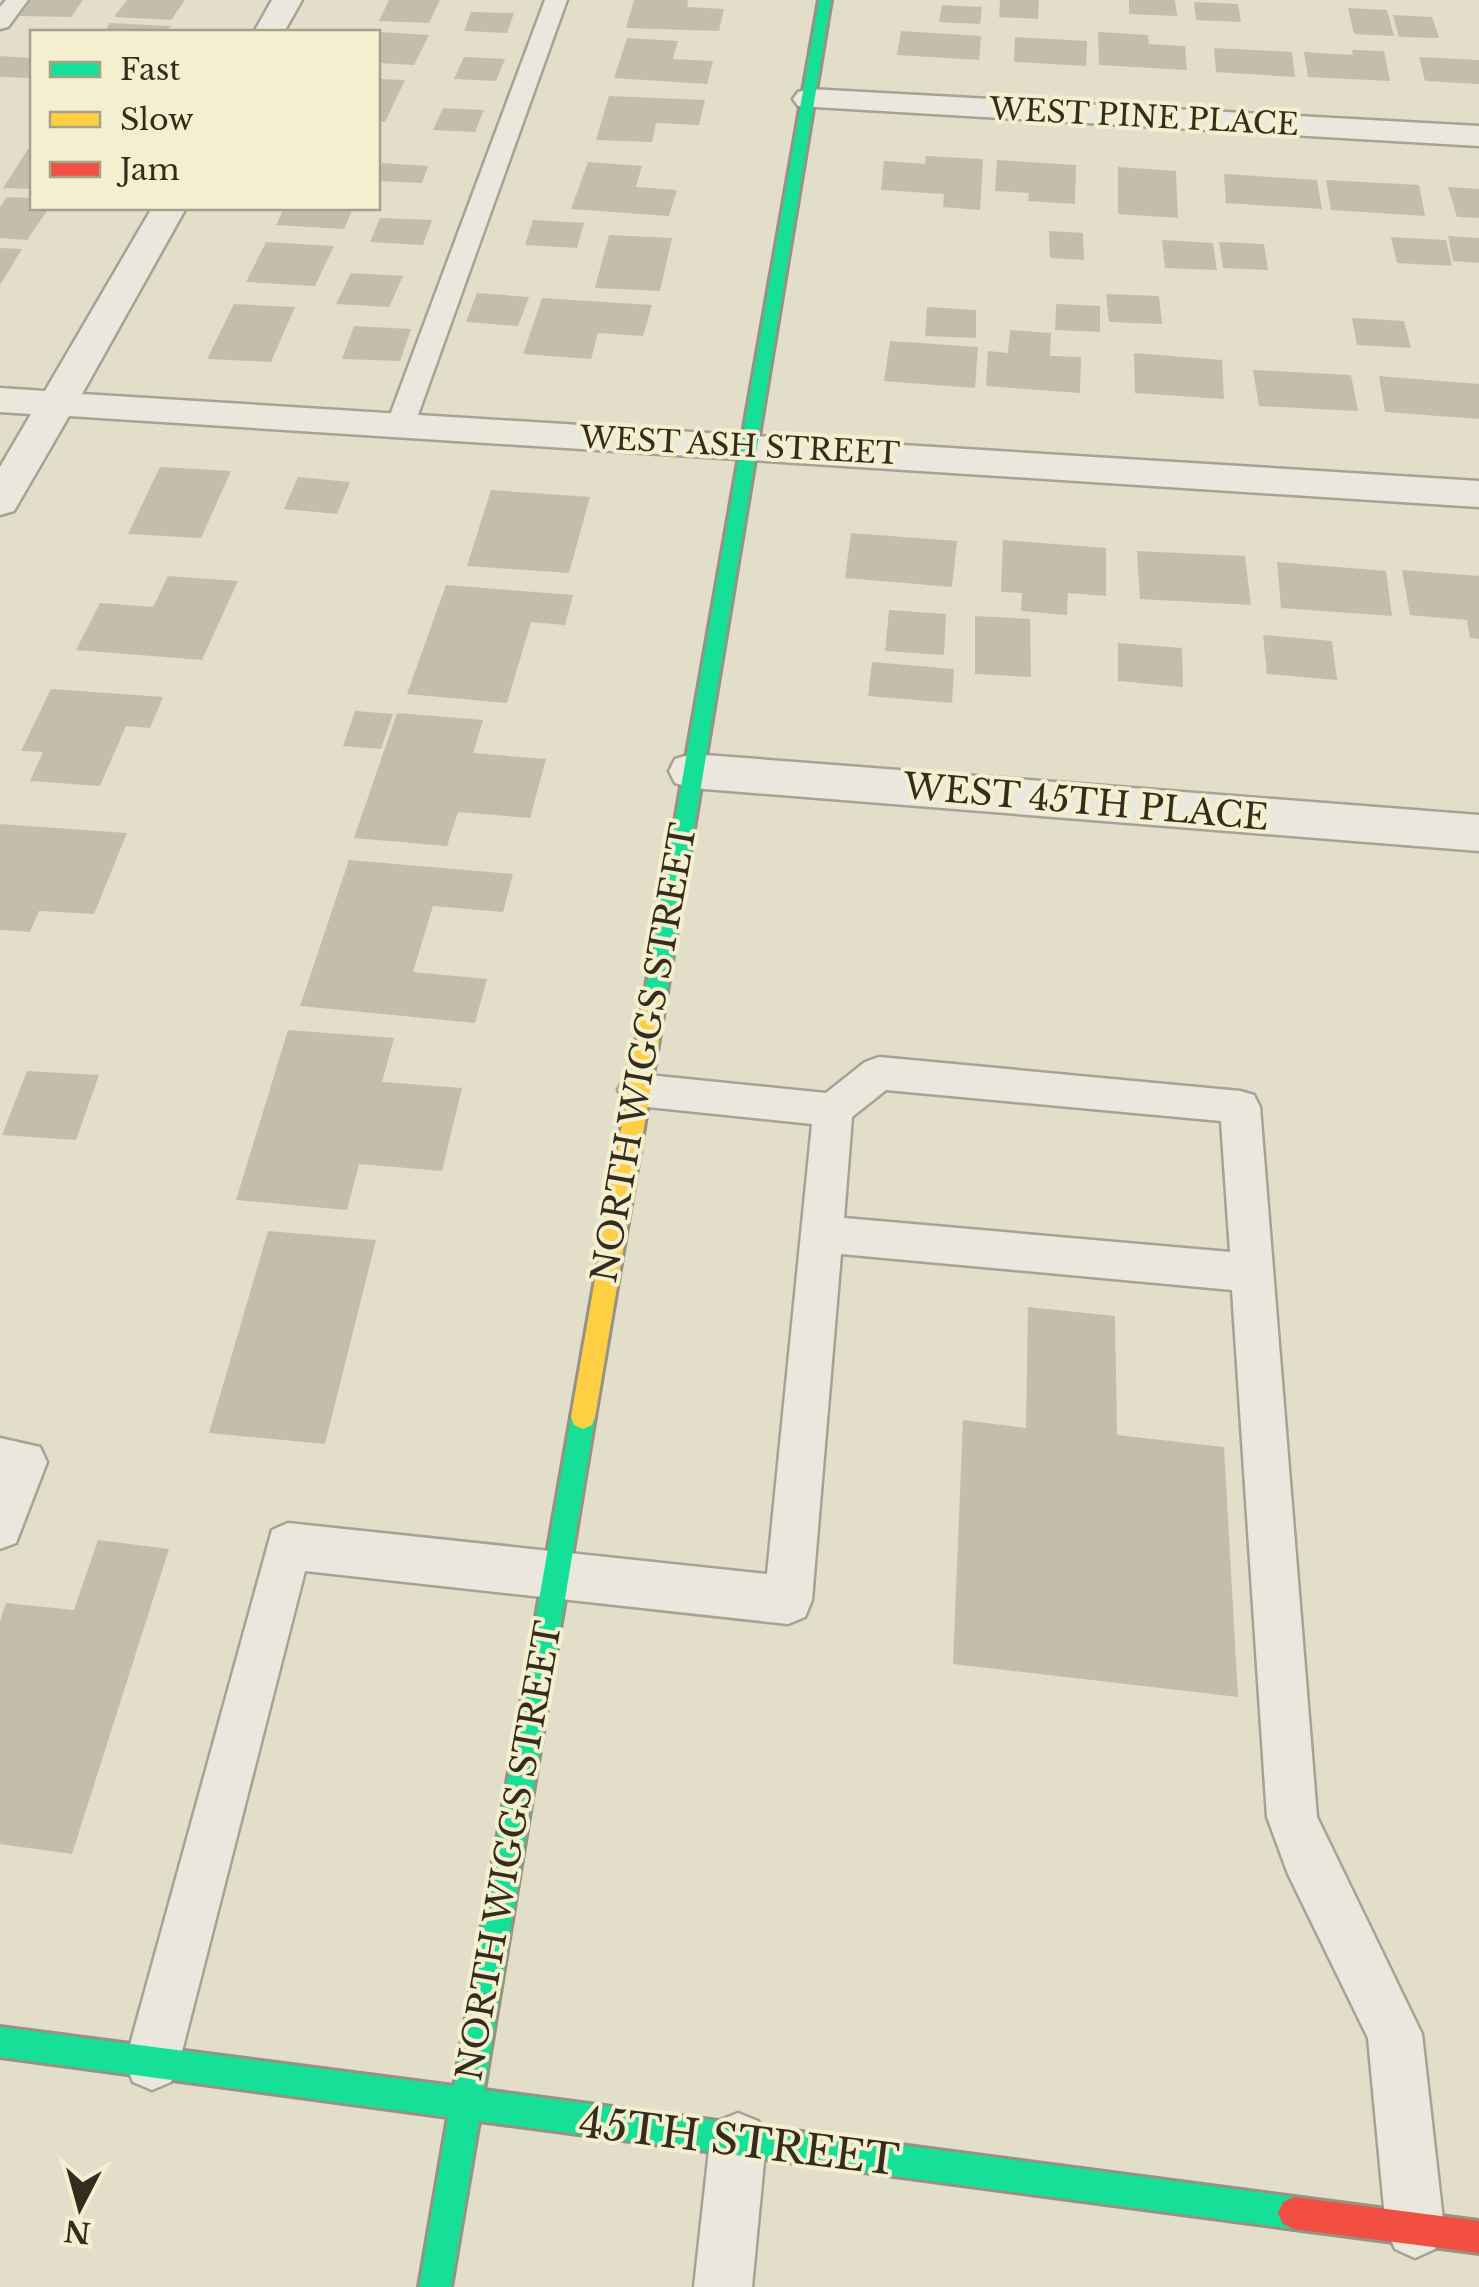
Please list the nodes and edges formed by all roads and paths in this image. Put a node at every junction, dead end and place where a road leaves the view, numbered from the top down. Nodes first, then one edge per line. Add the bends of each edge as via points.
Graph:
1 (17, 0) edge
2 (287, 0) edge
3 (556, 0) edge
4 (825, 0) edge
5 (0, 22) edge
6 (270, 30) edge
7 (809, 99) junction
8 (1479, 136) edge
9 (167, 210) edge
10 (0, 400) edge
11 (56, 404) junction
12 (400, 426) junction
13 (749, 447) junction
14 (1479, 494) edge
15 (0, 502) edge
16 (692, 770) junction
17 (1479, 833) edge
18 (638, 1090) junction
19 (834, 1110) junction
20 (822, 1234) junction
21 (1252, 1274) junction
22 (0, 1459) edge
23 (0, 1527) edge
24 (556, 1574) junction
25 (0, 2042) edge
26 (152, 2064) junction
27 (466, 2106) junction
28 (738, 2141) junction
29 (1414, 2228) junction
30 (1479, 2237) edge
31 (435, 2287) edge
32 (723, 2287) edge

1 - 5 lane
2 - 6 street
3 - 12 lane
4 - 7 street, NORTH WIGGS STREET
7 - 8 street, WEST PINE PLACE
7 - 13 street, NORTH WIGGS STREET
9 - 11 street
10 - 11 street, WEST ASH STREET
11 - 12 street, WEST ASH STREET
11 - 15 street
12 - 13 street, WEST ASH STREET
13 - 14 street, WEST ASH STREET
13 - 16 street, NORTH WIGGS STREET
16 - 17 street, WEST 45TH PLACE
16 - 18 street, NORTH WIGGS STREET
18 - 19 lane
18 - 24 street, NORTH WIGGS STREET
19 - 20 lane
19 - 21 lane via 879,1073 1240,1106
20 - 21 lane
20 - 24 lane via 788,1600
21 - 29 lane via 1292,1817 1395,2034
22 - 23 lane via 24,1462
24 - 26 lane via 288,1546
24 - 27 street, NORTH WIGGS STREET
25 - 26 street, 45TH STREET
26 - 27 street, 45TH STREET
27 - 28 street, 45TH STREET
27 - 31 street, NORTH WIGGS STREET
28 - 29 street, 45TH STREET
28 - 32 lane
29 - 30 street, 45TH STREET

